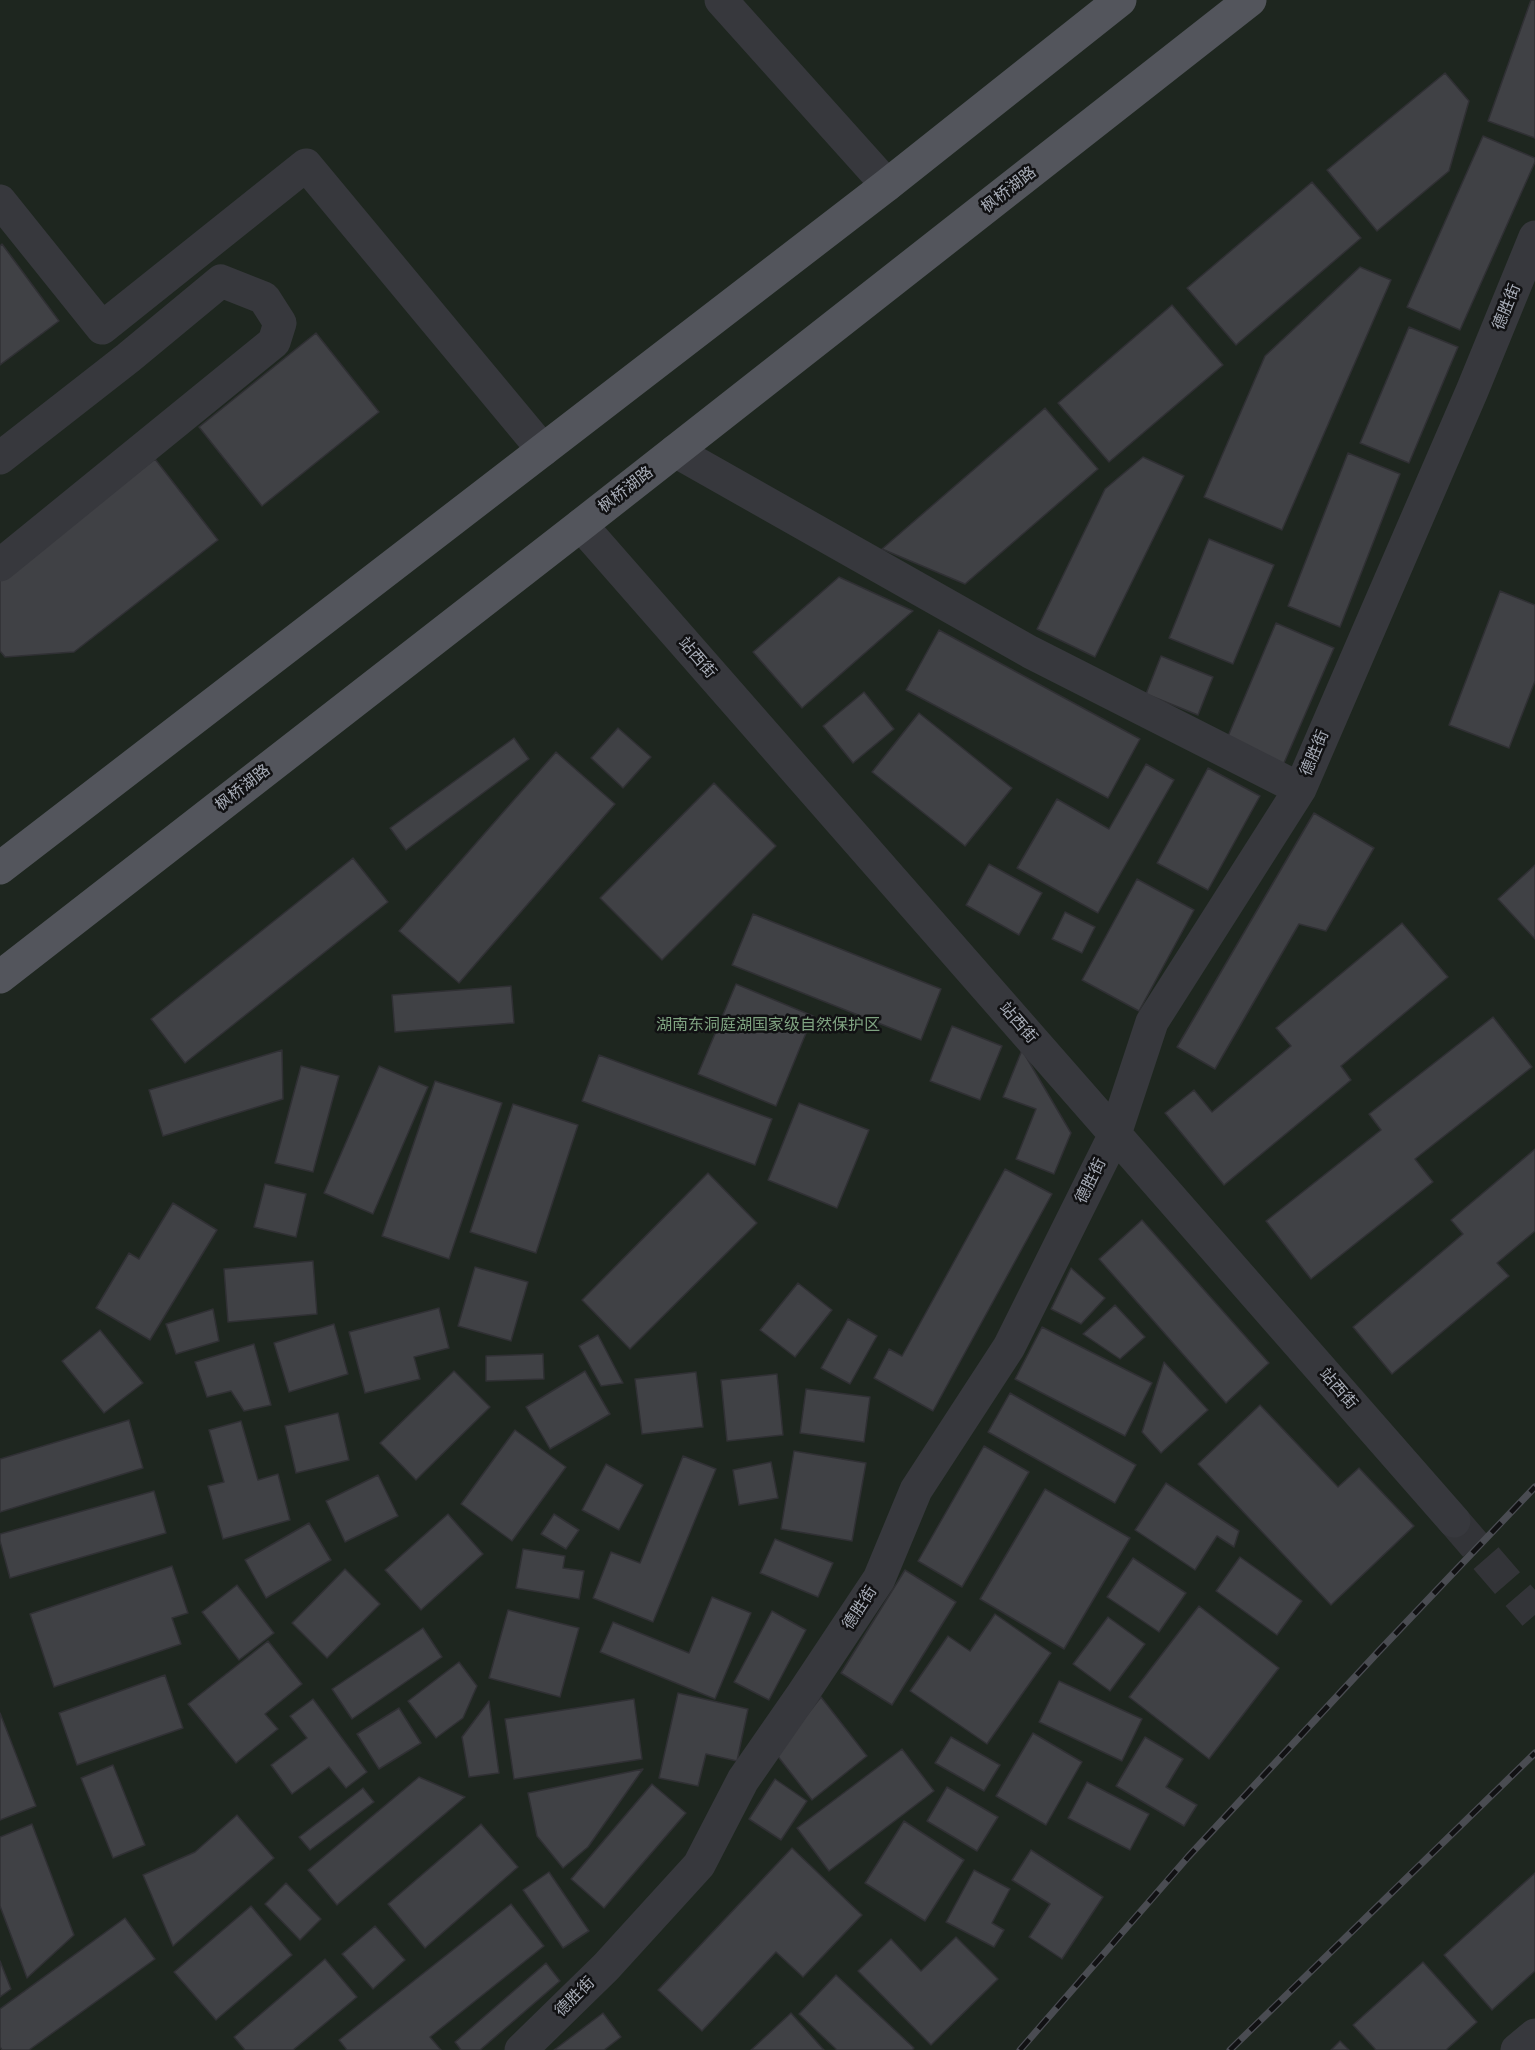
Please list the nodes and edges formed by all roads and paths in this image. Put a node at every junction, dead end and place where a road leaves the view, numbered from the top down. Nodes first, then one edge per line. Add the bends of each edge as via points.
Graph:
1 (721, 0) edge
2 (1120, 0) edge
3 (1250, 0) edge
4 (888, 185) junction
5 (0, 202) edge
6 (1535, 237) edge
7 (102, 328) junction
8 (128, 358) junction
9 (543, 450) junction
10 (675, 451) junction
11 (0, 458) edge
12 (581, 525) junction
13 (0, 565) edge
14 (1300, 789) junction
15 (0, 868) edge
16 (0, 977) edge
17 (1115, 1134) junction
18 (1454, 1521) tunnel mouth
19 (1535, 2035) edge
20 (521, 2050) edge
21 (1517, 2050) edge

1 - 4 street
2 - 4 main road
3 - 10 main road, 枫桥湖路
4 - 9 main road
5 - 7 street
6 - 14 street, 德胜街
7 - 8 street
7 - 9 street via 306,165
8 - 11 street
8 - 13 street via 221,281 264,298 280,323 274,342
9 - 15 main road
10 - 12 main road, 枫桥湖路
10 - 14 street via 1029,652
12 - 16 main road, 枫桥湖路
12 - 17 street, 站西街
14 - 17 street, 德胜街 via 1152,1022
17 - 18 street, 站西街
17 - 20 street, 德胜街 via 1009,1347 916,1490 879,1579 743,1780 699,1865 606,1967
19 - 21 street

